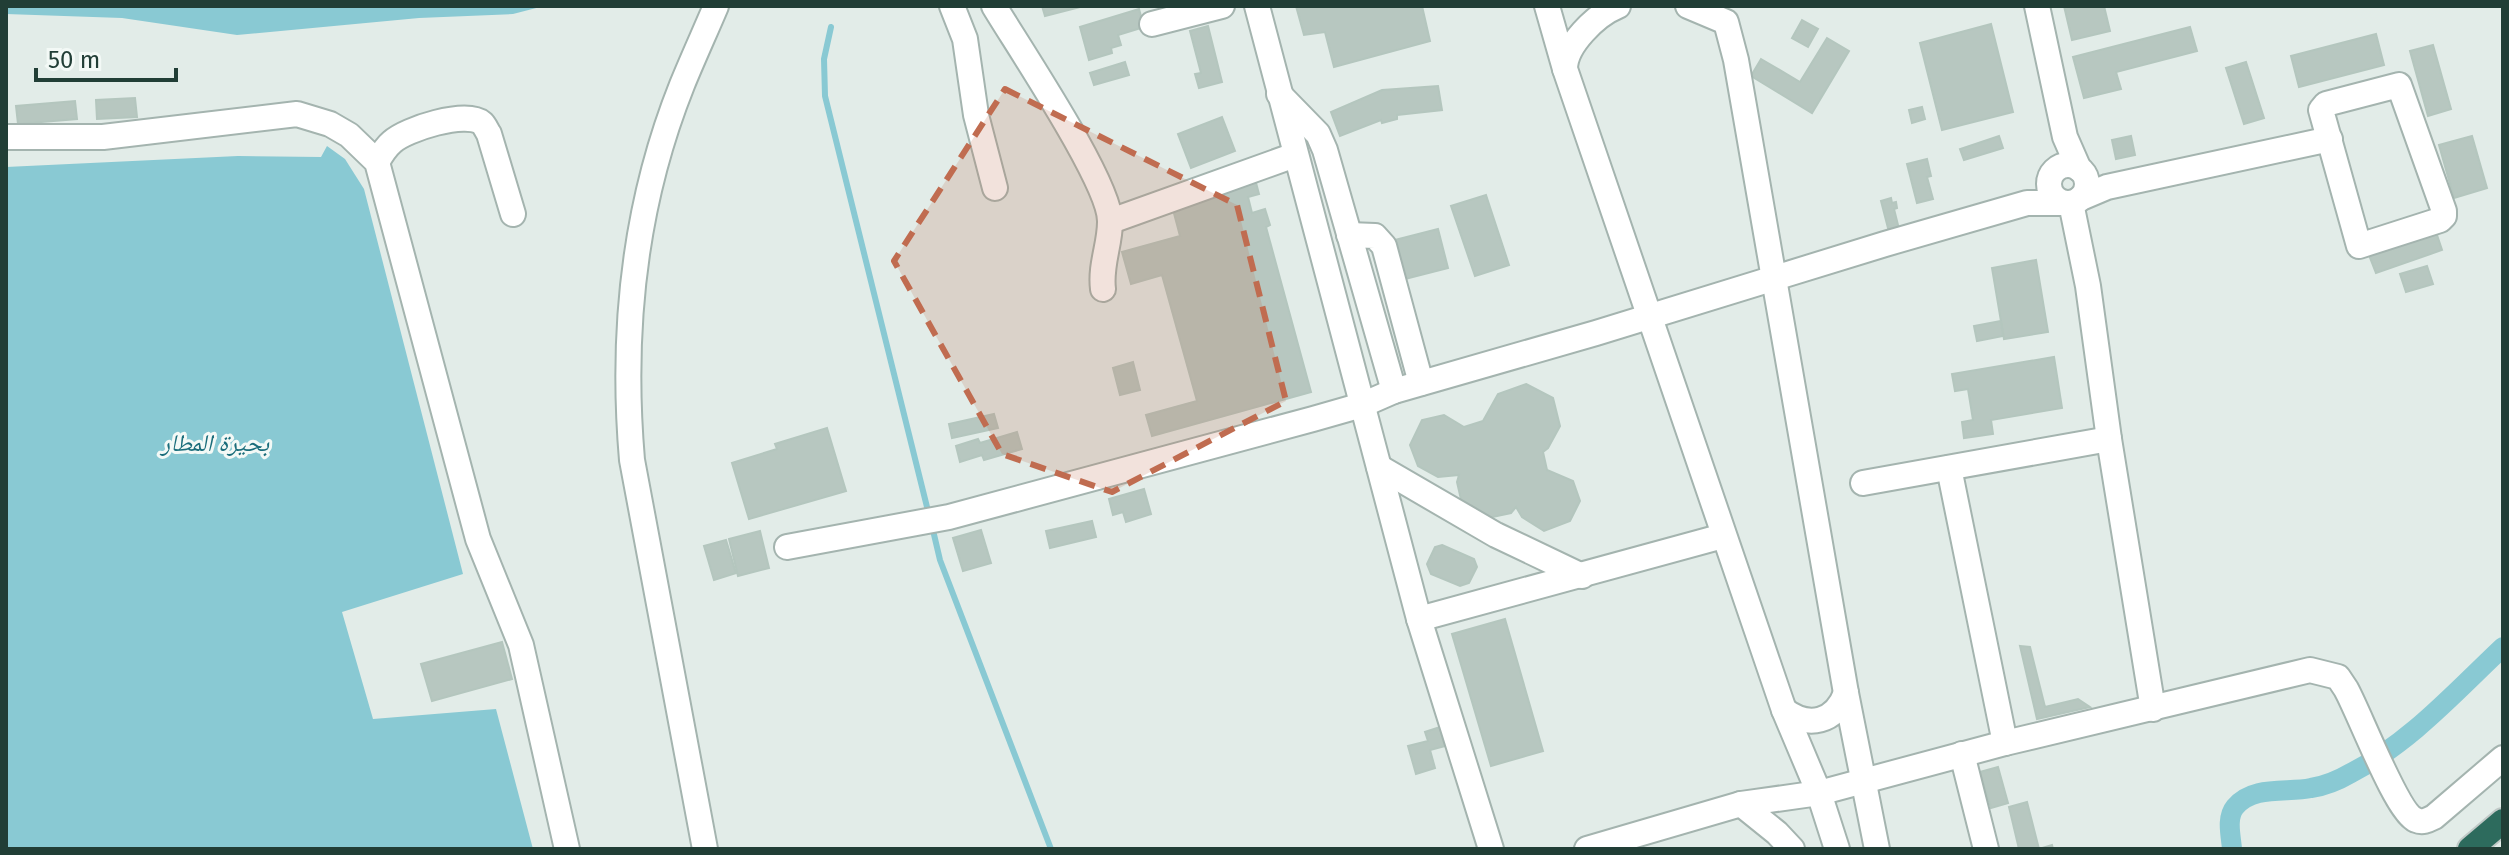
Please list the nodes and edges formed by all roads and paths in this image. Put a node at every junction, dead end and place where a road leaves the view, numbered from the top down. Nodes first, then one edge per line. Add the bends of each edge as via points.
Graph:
1 (716, 6) edge
2 (952, 6) edge
3 (994, 6) edge
4 (1222, 6) edge
5 (1257, 6) edge
6 (1547, 6) edge
7 (1618, 6) edge
8 (1688, 6) edge
9 (2037, 6) edge
10 (1730, 11) edge
11 (1152, 24) dead end
12 (1565, 69) junction
13 (1278, 92) junction
14 (6, 137) edge
15 (2330, 139) junction
16 (1295, 155) junction
17 (377, 162) junction
18 (2076, 184) junction
19 (995, 188) dead end
20 (513, 214) dead end
21 (1111, 221) junction
22 (1349, 235) junction
23 (1775, 279) junction
24 (1103, 289) dead end
25 (1648, 317) junction
26 (1421, 383) junction
27 (1394, 391) junction
28 (1362, 405) junction
29 (2109, 439) junction
30 (1379, 467) junction
31 (1949, 468) junction
32 (1863, 483) dead end
33 (1723, 536) junction
34 (787, 547) dead end
35 (1582, 576) junction
36 (1419, 619) junction
37 (1846, 693) junction
38 (2153, 709) junction
39 (1784, 710) junction
40 (2005, 743) junction
41 (1962, 754) junction
42 (2503, 758) edge
43 (1866, 782) junction
44 (1819, 793) junction
45 (1741, 804) junction
46 (2503, 821) edge
47 (567, 849) edge
48 (705, 849) edge
49 (1491, 849) edge
50 (1587, 849) edge
51 (1792, 849) edge
52 (1837, 849) edge
53 (1877, 849) edge
54 (1986, 849) edge
55 (2470, 849) edge

1 - 48 street via 662,145 645,206 629,315 632,460
2 - 19 street via 965,39 976,115
3 - 21 street via 1090,167
4 - 11 street
5 - 13 street
6 - 12 street
7 - 12 street via 1580,37 1565,59
8 - 10 street
9 - 18 street
10 - 23 street
12 - 25 street
13 - 16 street
13 - 22 street via 1318,134
14 - 17 street via 103,137 297,114 349,135
15 - 15 street via 2321,110 2326,104 2399,85 2444,216 2359,246
15 - 18 street
16 - 21 street
16 - 28 street
17 - 20 street via 391,142 411,130 457,119 482,123
17 - 47 street via 478,539 521,645
18 - 23 street
18 - 29 street
21 - 24 street via 1102,261
22 - 26 street via 1375,236 1384,246
22 - 27 street
23 - 25 street
23 - 37 street
25 - 26 street
25 - 33 street
26 - 27 street
27 - 28 street
28 - 30 street
28 - 34 street via 949,517
29 - 31 street
29 - 38 street
30 - 35 street via 1496,535
30 - 36 street
31 - 32 street
31 - 40 street
33 - 35 street
33 - 39 street
35 - 36 street
36 - 49 street
37 - 39 street via 1837,711 1821,721 1802,720
37 - 43 street
38 - 40 street
38 - 42 street via 2310,670 2338,677 2405,812 2424,821
39 - 44 street
40 - 41 street
41 - 43 street
41 - 54 street
43 - 44 street
43 - 53 street
44 - 45 street
44 - 52 street
45 - 50 street
45 - 51 street
46 - 55 highway

